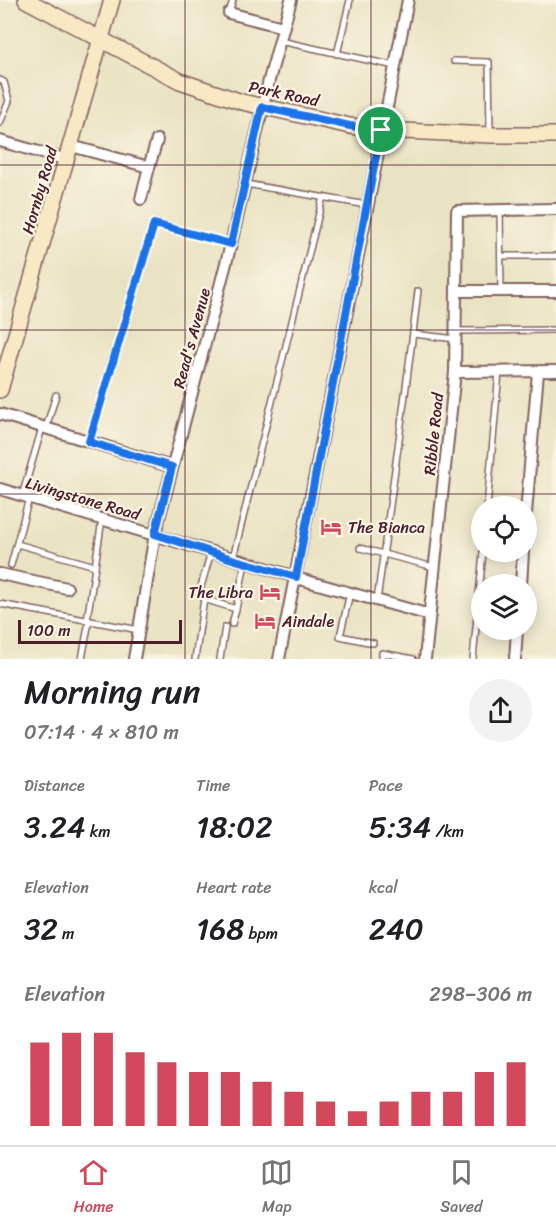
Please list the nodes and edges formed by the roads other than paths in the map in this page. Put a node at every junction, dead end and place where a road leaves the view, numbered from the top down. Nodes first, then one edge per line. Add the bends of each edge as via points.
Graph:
1 (26, 0) edge
2 (112, 0) edge
3 (233, 0) edge
4 (291, 0) edge
5 (350, 0) edge
6 (408, 0) edge
7 (229, 13) joint
8 (284, 27) junction
9 (280, 40) junction
10 (101, 41) junction
11 (338, 54) junction
12 (454, 61) dead end
13 (395, 66) junction
14 (0, 80) edge
15 (262, 107) junction
16 (0, 123) edge
17 (381, 130) junction
18 (490, 135) junction
19 (556, 135) edge
20 (157, 140) dead end
21 (0, 141) edge
22 (69, 153) junction
23 (149, 167) junction
24 (246, 184) junction
25 (323, 197) junction
26 (141, 199) dead end
27 (368, 205) junction
28 (556, 209) edge
29 (500, 210) junction
30 (231, 244) junction
31 (501, 256) junction
32 (556, 256) edge
33 (418, 291) dead end
34 (457, 291) junction
35 (501, 291) junction
36 (556, 291) edge
37 (556, 330) edge
38 (413, 334) junction
39 (456, 335) junction
40 (3, 368) edge
41 (556, 371) edge
42 (454, 372) junction
43 (499, 372) junction
44 (538, 372) junction
45 (0, 390) edge
46 (56, 395) dead end
47 (0, 414) edge
48 (44, 428) junction
49 (89, 442) junction
50 (172, 467) junction
51 (0, 489) edge
52 (488, 496) edge
53 (527, 496) edge
54 (26, 497) junction
55 (102, 519) junction
56 (155, 534) junction
57 (17, 544) junction
58 (360, 548) dead end
59 (211, 552) junction
60 (382, 554) junction
61 (232, 559) junction
62 (482, 562) edge
63 (245, 563) junction
64 (11, 565) dead end
65 (95, 566) junction
66 (435, 567) junction
67 (0, 574) edge
68 (296, 577) junction
69 (67, 588) dead end
70 (350, 593) junction
71 (204, 599) junction
72 (377, 601) junction
73 (0, 604) edge
74 (236, 609) junction
75 (430, 615) junction
76 (88, 621) junction
77 (232, 624) dead end
78 (225, 627) dead end
79 (139, 630) junction
80 (516, 640) edge
81 (373, 643) dead end
82 (82, 659) edge
83 (134, 659) edge
84 (195, 659) edge
85 (220, 659) edge
86 (279, 659) edge
87 (382, 659) edge
88 (413, 659) edge
89 (425, 659) edge
90 (473, 659) edge
91 (515, 659) edge

1 - 10 main road, Park Road
2 - 10 main road, Hornby Road
3 - 7 lane
4 - 8 street, Read's Avenue
5 - 11 lane
6 - 13 street
7 - 8 street
8 - 9 street, Read's Avenue
9 - 11 lane
9 - 15 street, Read's Avenue
10 - 15 main road, Park Road via 197,88
10 - 22 main road, Hornby Road
11 - 13 lane
12 - 18 lane via 489,62
13 - 17 street
14 - 16 lane via 9,101
15 - 17 main road, Park Road
15 - 24 street, Read's Avenue
17 - 18 main road, Park Road
17 - 27 street
18 - 19 main road, Park Road
20 - 23 street
21 - 22 street
22 - 23 street
22 - 40 main road, Hornby Road
23 - 26 street
24 - 25 lane
24 - 30 street, Read's Avenue
25 - 27 lane
25 - 61 lane
27 - 68 street
28 - 29 street
29 - 31 lane
29 - 34 street, Ribble Road via 457,211
30 - 49 lane via 154,224
30 - 50 street, Read's Avenue
31 - 32 lane
31 - 35 lane
33 - 38 lane
34 - 35 street
34 - 39 street, Ribble Road
35 - 36 street
37 - 39 lane
38 - 39 lane
38 - 60 lane
39 - 42 street, Ribble Road
40 - 45 main road, Hornby Road
41 - 44 street
42 - 43 street
42 - 66 street, Ribble Road
43 - 44 street
43 - 52 lane
44 - 53 street
46 - 48 lane
47 - 48 street
48 - 49 street
48 - 54 lane
49 - 50 street
50 - 56 street, Read's Avenue
51 - 54 street, Livingstone Road
54 - 55 street, Livingstone Road
54 - 57 lane
55 - 56 street, Livingstone Road
55 - 65 lane
56 - 59 street, Livingstone Road
56 - 79 street, Read's Avenue
57 - 64 lane
57 - 65 lane
58 - 60 lane
59 - 61 street, Livingstone Road
59 - 71 lane via 200,590
60 - 66 lane
60 - 72 lane
61 - 63 street, Livingstone Road
62 - 90 lane
63 - 68 street, Livingstone Road
63 - 74 lane
65 - 76 lane
66 - 75 street, Ribble Road
67 - 69 street
68 - 70 street, Livingstone Road
68 - 86 street
70 - 72 street, Livingstone Road
70 - 81 lane via 340,636
71 - 74 lane
71 - 84 lane
72 - 75 street, Livingstone Road
73 - 76 lane
74 - 77 lane
75 - 89 street, Ribble Road
76 - 79 lane
76 - 82 lane
78 - 85 lane
79 - 83 street, Read's Avenue
80 - 91 street
87 - 88 lane via 382,653

